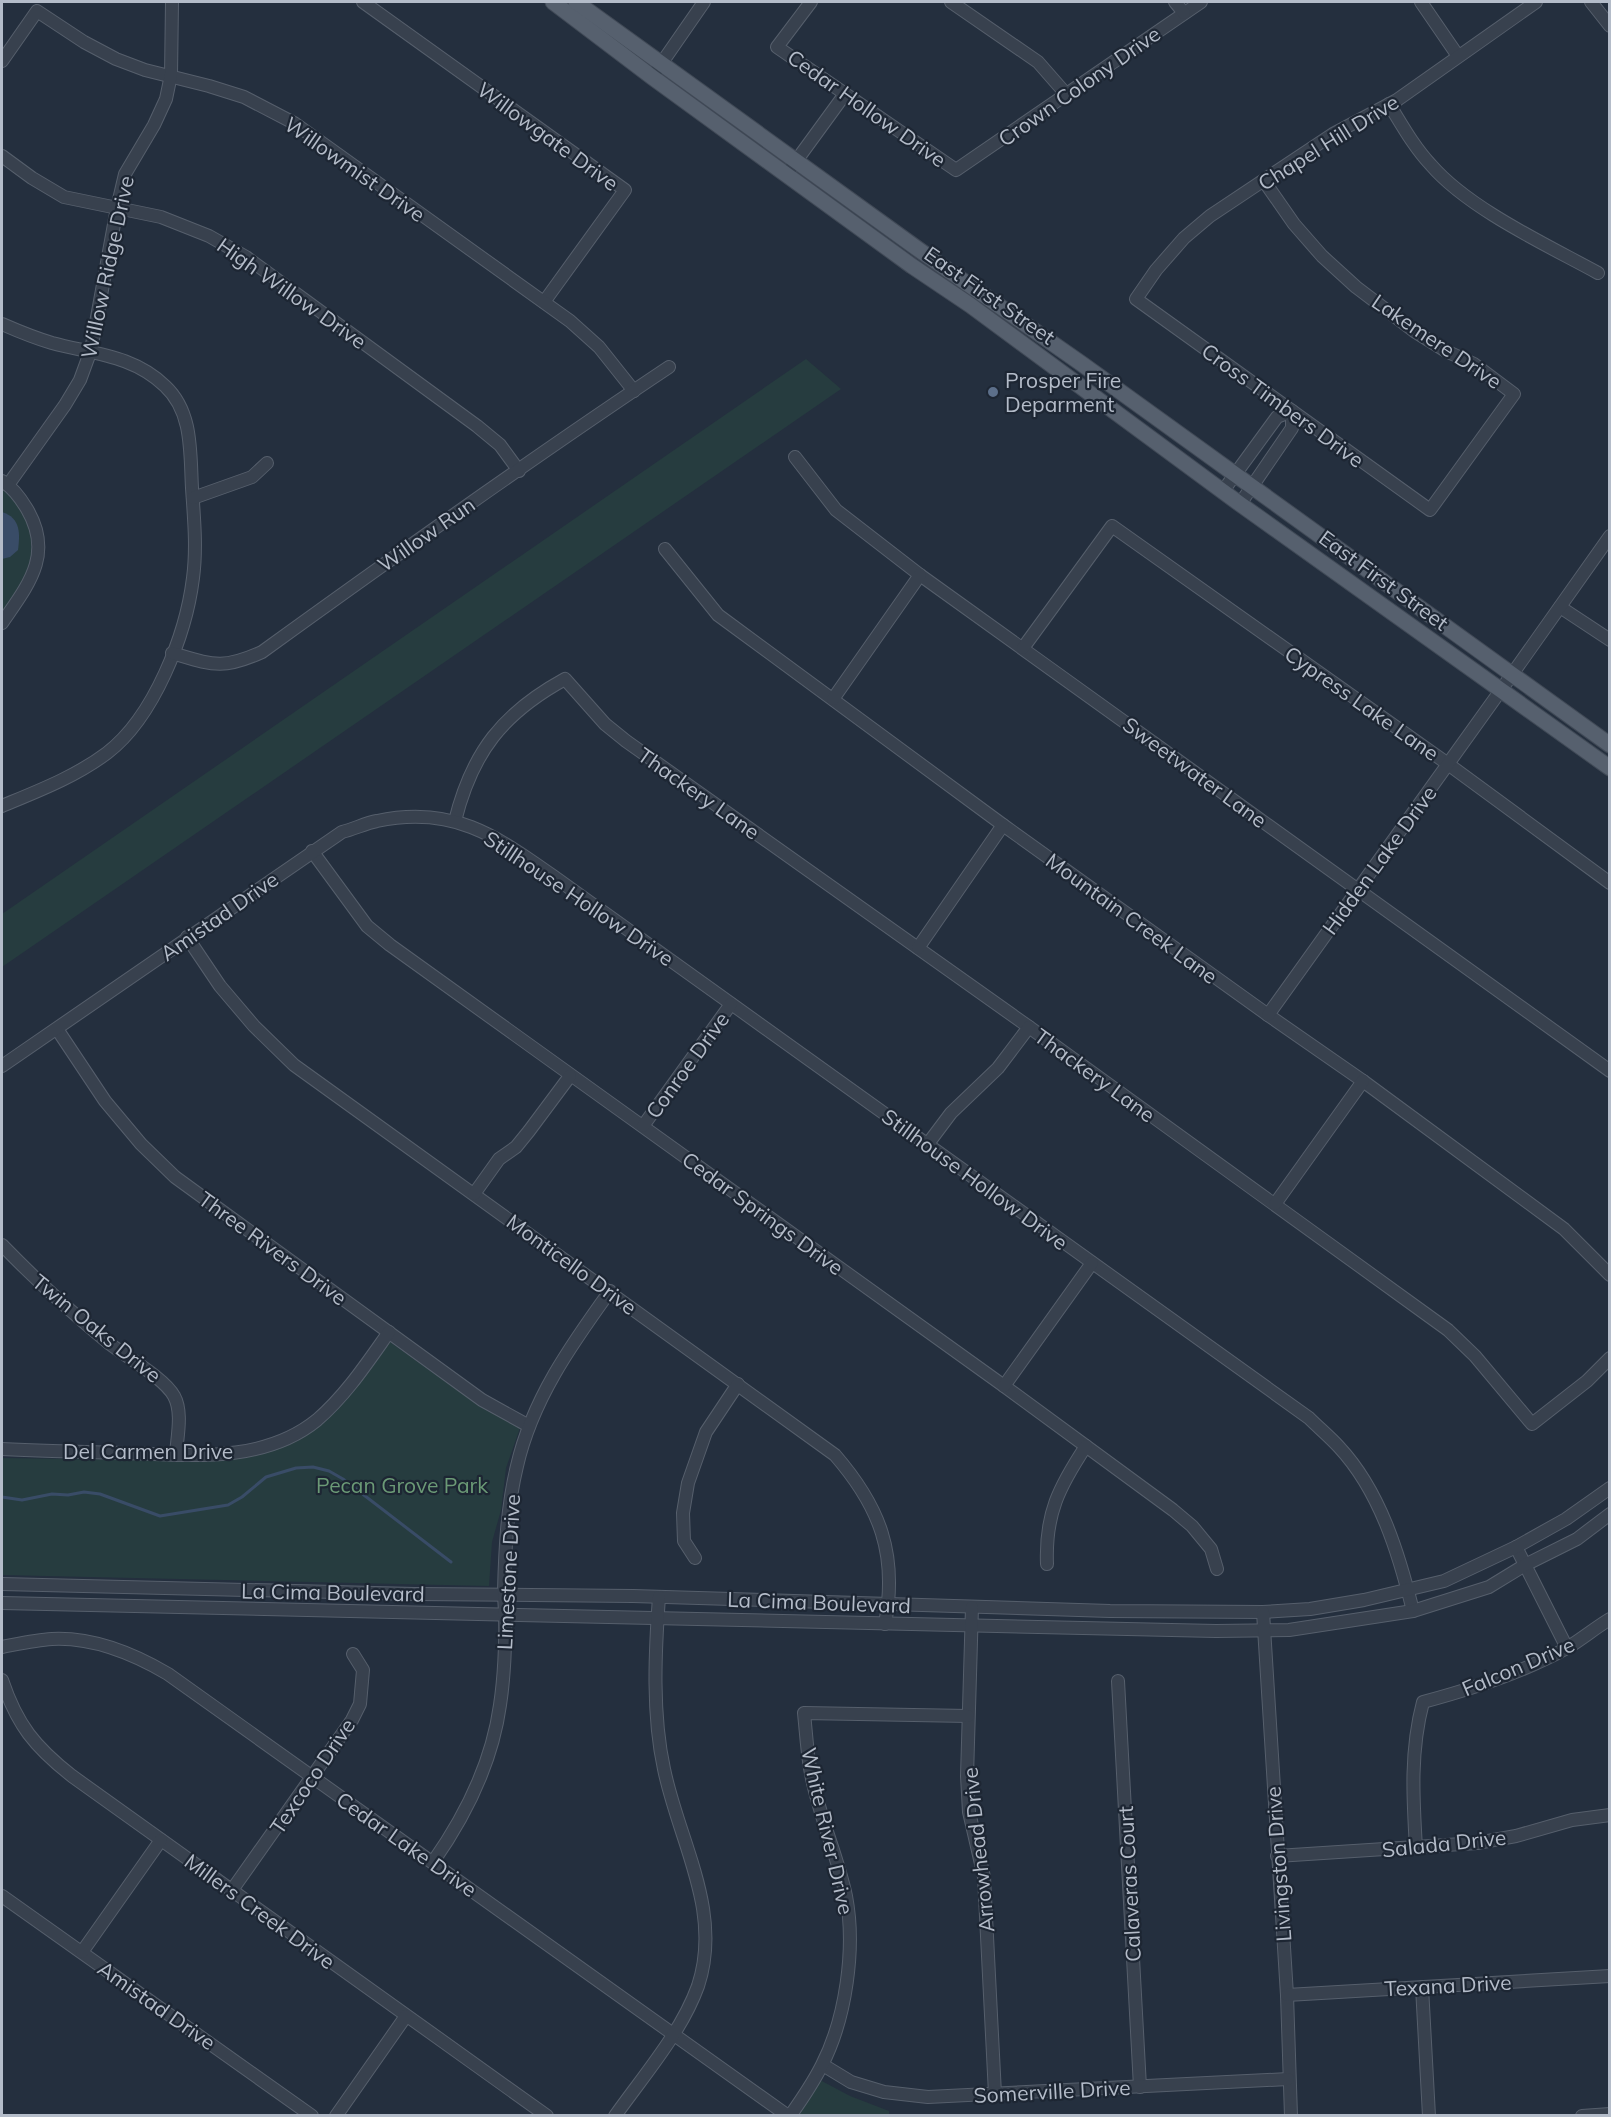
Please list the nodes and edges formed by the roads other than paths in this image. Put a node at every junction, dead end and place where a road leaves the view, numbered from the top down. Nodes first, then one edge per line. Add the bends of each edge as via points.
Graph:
1 (172, 2) edge
2 (363, 2) edge
3 (553, 2) edge
4 (576, 2) edge
5 (704, 2) edge
6 (811, 2) edge
7 (951, 2) edge
8 (1175, 2) edge
9 (1201, 2) edge
10 (1421, 2) edge
11 (1536, 2) edge
12 (1591, 2) edge
13 (1184, 14) junction
14 (1610, 26) edge
15 (1458, 56) junction
16 (2, 61) edge
17 (662, 63) junction
18 (171, 75) junction
19 (651, 77) junction
20 (845, 94) junction
21 (1066, 94) junction
22 (1389, 104) junction
23 (2, 156) edge
24 (796, 161) junction
25 (956, 170) joint
26 (786, 175) junction
27 (1264, 181) junction
28 (117, 208) junction
29 (922, 252) junction
30 (912, 266) junction
31 (1598, 273) dead end
32 (1136, 299) joint
33 (544, 302) junction
34 (2, 324) edge
35 (1026, 325) junction
36 (1017, 339) junction
37 (91, 350) junction
38 (1082, 364) junction
39 (669, 367) dead end
40 (1071, 379) junction
41 (634, 391) junction
42 (1292, 411) junction
43 (795, 457) dead end
44 (267, 463) dead end
45 (519, 471) junction
46 (1235, 475) junction
47 (5, 483) edge
48 (1252, 487) junction
49 (1223, 492) junction
50 (193, 498) junction
51 (1240, 504) junction
52 (1430, 510) joint
53 (1610, 536) edge
54 (665, 549) dead end
55 (920, 575) junction
56 (1560, 607) junction
57 (2, 622) edge
58 (1610, 640) edge
59 (1023, 648) junction
60 (172, 653) junction
61 (1512, 676) junction
62 (1502, 690) junction
63 (834, 699) junction
64 (1610, 745) edge
65 (1448, 764) junction
66 (1610, 768) edge
67 (2, 806) edge
68 (455, 821) junction
69 (1003, 825) junction
70 (312, 851) junction
71 (1610, 883) edge
72 (1358, 890) junction
73 (188, 937) junction
74 (918, 948) junction
75 (731, 1004) junction
76 (1268, 1016) junction
77 (1029, 1027) junction
78 (57, 1029) junction
79 (2, 1066) edge
80 (1610, 1071) edge
81 (570, 1076) junction
82 (1363, 1081) junction
83 (643, 1126) junction
84 (927, 1145) junction
85 (474, 1194) junction
86 (1275, 1204) junction
87 (2, 1245) edge
88 (1092, 1263) junction
89 (1610, 1275) edge
90 (610, 1291) junction
91 (389, 1332) junction
92 (1610, 1358) edge
93 (738, 1384) junction
94 (1004, 1386) junction
95 (529, 1426) junction
96 (1086, 1446) junction
97 (2, 1449) edge
98 (176, 1455) junction
99 (1610, 1488) edge
100 (1610, 1514) edge
101 (1516, 1547) junction
102 (696, 1557) dead end
103 (1047, 1564) dead end
104 (1525, 1565) junction
105 (1217, 1569) dead end
106 (2, 1584) edge
107 (1407, 1589) junction
108 (504, 1595) junction
109 (659, 1597) junction
110 (2, 1603) edge
111 (889, 1604) junction
112 (972, 1607) junction
113 (1413, 1611) junction
114 (1263, 1612) junction
115 (505, 1615) junction
116 (658, 1618) junction
117 (1610, 1619) edge
118 (885, 1623) junction
119 (972, 1625) junction
120 (1265, 1630) junction
121 (2, 1647) edge
122 (1567, 1648) junction
123 (353, 1654) dead end
124 (2, 1680) edge
125 (1118, 1681) dead end
126 (968, 1716) junction
127 (312, 1778) junction
128 (1610, 1815) edge
129 (161, 1840) junction
130 (1416, 1848) junction
131 (1277, 1856) junction
132 (433, 1862) junction
133 (232, 1890) junction
134 (2, 1896) edge
135 (82, 1952) junction
136 (1610, 1976) edge
137 (1422, 1987) junction
138 (1287, 1995) junction
139 (406, 2016) junction
140 (672, 2034) junction
141 (823, 2065) junction
142 (1288, 2079) junction
143 (1140, 2087) junction
144 (995, 2094) junction
145 (1610, 2114) edge
146 (312, 2115) edge
147 (336, 2115) edge
148 (547, 2115) edge
149 (615, 2115) edge
150 (789, 2115) edge
151 (1291, 2115) edge
152 (1430, 2115) edge
153 (1582, 2115) edge

1 - 18 street, Willow Ridge Drive
2 - 33 street, Willowgate Drive via 625,190
3 - 19 main road, East First Street
4 - 17 main road, East First Street
5 - 17 street
6 - 20 street, Cedar Hollow Drive via 777,47
7 - 21 street via 1038,62
8 - 13 street
9 - 13 street, Crown Colony Drive
10 - 15 street
11 - 15 street, Chapel Hill Drive
12 - 14 street
13 - 21 street, Crown Colony Drive
15 - 22 street, Chapel Hill Drive
16 - 18 street, Willowmist Drive via 37,11 116,58 144,70
17 - 19 street
17 - 24 main road, East First Street
18 - 28 street, Willow Ridge Drive via 154,125 125,174
18 - 33 street, Willowmist Drive via 244,98 294,123
19 - 26 main road, East First Street
20 - 24 street
20 - 25 street, Cedar Hollow Drive
21 - 25 street, Crown Colony Drive
22 - 27 street, Chapel Hill Drive via 1333,134
22 - 31 street via 1431,166 1455,188 1489,212
23 - 28 street, High Willow Drive via 64,197
24 - 26 street
24 - 29 main road, East First Street
26 - 30 main road, East First Street
27 - 32 street, Chapel Hill Drive via 1184,237
27 - 52 street, Lakemere Drive via 1322,256 1356,286 1414,331 1474,364 1514,394
28 - 37 street, Willow Ridge Drive
28 - 45 street, High Willow Drive via 161,217 246,257 477,426 500,445
29 - 30 main road
29 - 35 main road, East First Street
30 - 36 main road, East First Street
32 - 42 street, Cross Timbers Drive
33 - 41 street, Willowmist Drive via 599,347
34 - 37 street via 52,343
35 - 36 main road
35 - 38 main road, East First Street
36 - 40 main road, East First Street
37 - 47 street, Willow Ridge Drive via 65,405
37 - 50 street via 149,372 180,405 189,430
38 - 40 main road
38 - 46 main road, East First Street
39 - 41 street, Willow Run
40 - 49 main road, East First Street
41 - 45 street, Willow Run
42 - 46 street via 1277,417
42 - 48 street via 1292,428
42 - 52 street, Cross Timbers Drive
43 - 55 street, Sweetwater Lane via 836,510
44 - 50 street via 252,477
45 - 60 street, Willow Run via 461,508 262,652 222,665
46 - 48 main road, East First Street
46 - 49 street
47 - 57 street via 25,505 38,542 30,582
48 - 51 street
48 - 61 main road, East First Street
49 - 51 main road, East First Street
50 - 60 street via 194,577 188,610
51 - 62 main road, East First Street
53 - 56 street, Hidden Lake Drive
54 - 63 street, Mountain Creek Lane via 718,615
55 - 59 street, Sweetwater Lane
55 - 63 street
56 - 58 street
56 - 61 street, Hidden Lake Drive
59 - 65 street, Cypress Lake Lane via 1112,526
59 - 72 street, Sweetwater Lane
60 - 67 street via 147,708 108,752 42,790
61 - 62 street, Hidden Lake Drive
61 - 64 main road, East First Street
62 - 65 street, Hidden Lake Drive
62 - 66 main road, East First Street
63 - 69 street, Mountain Creek Lane
65 - 71 street, Cypress Lake Lane
65 - 72 street, Hidden Lake Drive
68 - 70 street, Amistad Drive via 439,817 377,821 342,832
68 - 74 street, Thackery Lane via 469,776 492,738 521,706 565,679 605,724 626,741
68 - 75 street, Stillhouse Hollow Drive via 486,832 511,847
69 - 74 street
69 - 76 street, Mountain Creek Lane
70 - 73 street, Amistad Drive
70 - 81 street, Cedar Springs Drive via 367,926
72 - 76 street, Hidden Lake Drive
72 - 80 street, Sweetwater Lane
73 - 78 street, Amistad Drive
73 - 85 street, Monticello Drive via 220,986 294,1065
74 - 77 street, Thackery Lane
75 - 83 street, Conroe Drive
75 - 84 street, Stillhouse Hollow Drive
76 - 82 street, Mountain Creek Lane
77 - 84 street via 998,1068 951,1113
77 - 86 street, Thackery Lane
78 - 79 street, Amistad Drive
78 - 91 street, Three Rivers Drive via 105,1101 175,1178
81 - 83 street, Cedar Springs Drive
81 - 85 street
82 - 86 street
82 - 89 street, Mountain Creek Lane via 1564,1228
83 - 94 street, Cedar Springs Drive
84 - 88 street, Stillhouse Hollow Drive
85 - 90 street, Monticello Drive
86 - 92 street, Thackery Lane via 1448,1330 1532,1424
87 - 98 street, Twin Oaks Drive via 41,1285 110,1344 167,1386 175,1398 179,1417
88 - 94 street
88 - 107 street, Stillhouse Hollow Drive via 1309,1418 1340,1448 1367,1485 1388,1527
90 - 93 street, Monticello Drive
90 - 95 street, Limestone Drive via 557,1368
91 - 95 street, Three Rivers Drive via 482,1400
91 - 98 street, Del Carmen Drive via 350,1386 315,1421 297,1432 244,1452
93 - 102 street via 706,1432 688,1483 684,1541
93 - 111 street, Monticello Drive via 835,1455 852,1474 868,1499 887,1546
94 - 96 street, Cedar Springs Drive
95 - 108 street, Limestone Drive via 510,1497
96 - 103 street via 1066,1476 1049,1520
96 - 105 street, Cedar Springs Drive via 1191,1526 1211,1549
97 - 98 street, Del Carmen Drive
99 - 101 street, La Cima Boulevard
100 - 104 street, La Cima Boulevard via 1577,1539
101 - 104 street
101 - 107 street, La Cima Boulevard via 1444,1581
104 - 113 street, La Cima Boulevard via 1489,1587
104 - 122 street
106 - 108 street, La Cima Boulevard
107 - 113 street, Stillhouse Hollow Drive
107 - 114 street, La Cima Boulevard via 1310,1609
108 - 109 street, La Cima Boulevard
108 - 115 street, Limestone Drive
109 - 111 street, La Cima Boulevard
109 - 116 street
110 - 115 street, La Cima Boulevard
111 - 112 street, La Cima Boulevard
111 - 118 street, Monticello Drive
112 - 114 street, La Cima Boulevard
112 - 119 street, Arrowhead Drive
113 - 120 street, La Cima Boulevard via 1289,1630
114 - 120 street, Livingston Drive
115 - 116 street, La Cima Boulevard
115 - 132 street, Limestone Drive via 501,1704 491,1748 473,1794
116 - 118 street, La Cima Boulevard
116 - 140 street via 655,1690 664,1769 706,1921 698,1985
117 - 122 street, Falcon Drive
118 - 119 street, La Cima Boulevard
119 - 120 street, La Cima Boulevard
119 - 126 street, Arrowhead Drive
120 - 131 street, Livingston Drive
121 - 127 street, Cedar Lake Drive via 54,1639 92,1643 144,1660
122 - 130 street, Falcon Drive via 1497,1679 1423,1702 1413,1774
123 - 127 street, Texcoco Drive via 363,1670 360,1704
124 - 129 street, Millers Creek Drive via 10,1706 45,1755
125 - 143 street, Calaveras Court
126 - 141 street, White River Drive via 804,1713 810,1769 839,1867 850,1931 838,2025
126 - 144 street, Arrowhead Drive via 969,1812 984,1877
127 - 132 street, Cedar Lake Drive
127 - 133 street, Texcoco Drive
128 - 130 street, Salada Drive via 1572,1820 1486,1842
129 - 133 street, Millers Creek Drive
129 - 135 street
130 - 131 street, Salada Drive
131 - 138 street, Livingston Drive
132 - 140 street, Cedar Lake Drive
133 - 139 street, Millers Creek Drive
134 - 135 street, Amistad Drive
135 - 146 street, Amistad Drive
136 - 137 street, Texana Drive
137 - 138 street, Texana Drive
137 - 152 street
138 - 142 street, Livingston Drive
139 - 147 street
139 - 148 street, Millers Creek Drive
140 - 149 street
140 - 150 street, Cedar Lake Drive
141 - 144 street, Somerville Drive via 851,2082 885,2092 928,2097
141 - 150 street, White River Drive
142 - 143 street, Somerville Drive
142 - 151 street, Livingston Drive
143 - 144 street, Somerville Drive
145 - 153 street

